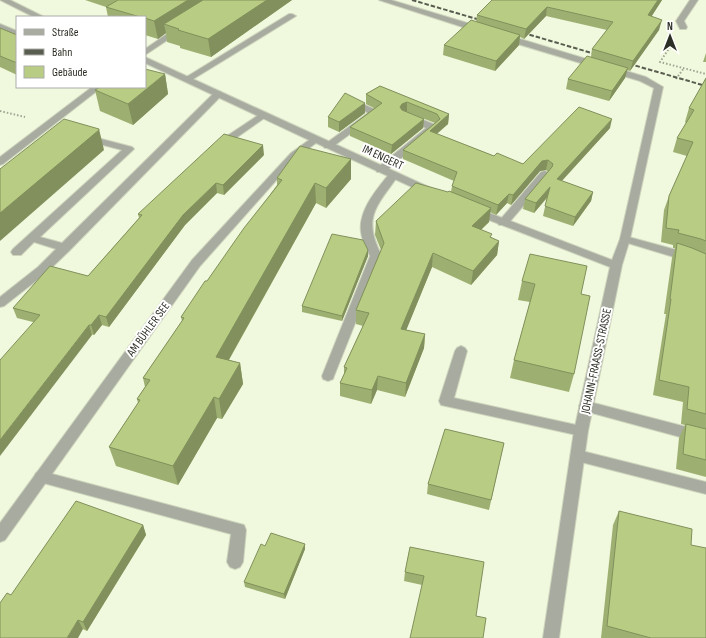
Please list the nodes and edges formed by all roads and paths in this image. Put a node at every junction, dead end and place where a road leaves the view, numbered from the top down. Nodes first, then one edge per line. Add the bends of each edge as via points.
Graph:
1 (4, 0) edge
2 (383, 0) edge
3 (694, 0) edge
4 (38, 16) edge
5 (292, 16) dead end
6 (190, 22) edge
7 (0, 26) edge
8 (683, 27) joint
9 (16, 34) edge
10 (146, 52) edge
11 (146, 60) edge
12 (706, 74) edge
13 (187, 79) junction
14 (97, 88) edge
15 (218, 94) junction
16 (363, 107) edge
17 (263, 115) junction
18 (406, 116) edge
19 (46, 126) junction
20 (61, 131) edge
21 (76, 135) edge
22 (230, 138) edge
23 (315, 140) junction
24 (328, 146) junction
25 (0, 162) edge
26 (381, 170) junction
27 (545, 174) edge
28 (393, 176) junction
29 (441, 197) edge
30 (469, 208) edge
31 (503, 223) junction
32 (32, 238) junction
33 (625, 239) junction
34 (65, 248) junction
35 (17, 252) dead end
36 (616, 265) junction
37 (706, 266) edge
38 (0, 304) edge
39 (461, 351) dead end
40 (328, 376) dead end
41 (586, 406) junction
42 (581, 431) junction
43 (706, 438) edge
44 (578, 456) junction
45 (41, 478) junction
46 (706, 488) edge
47 (0, 535) edge
48 (235, 562) dead end
49 (551, 638) edge

1 - 4 street
2 - 33 street, JOHANN-FRAASS-STRASSE via 643,79 659,87
3 - 8 street via 680,21
5 - 13 street
6 - 10 street
7 - 9 street
8 - 12 path via 660,62
11 - 13 street, IM ENGERT
13 - 15 street, IM ENGERT
14 - 19 street
15 - 17 street, IM ENGERT
15 - 34 street
16 - 24 street via 375,112
17 - 22 street
17 - 23 street, IM ENGERT
18 - 26 street via 433,127
19 - 20 street
19 - 25 street
21 - 32 street via 129,149
23 - 24 street, IM ENGERT
23 - 45 street, AM BÜHLER SEE via 294,155 196,263
24 - 26 street, IM ENGERT
26 - 28 street, IM ENGERT
27 - 31 street
28 - 29 street, IM ENGERT
28 - 40 street via 367,218 365,231 376,256
30 - 31 street
31 - 36 street
32 - 34 street
32 - 35 street
33 - 36 street, JOHANN-FRAASS-STRASSE
33 - 37 street via 691,258
34 - 38 street
36 - 41 street, JOHANN-FRAASS-STRASSE
39 - 42 street via 446,400
41 - 42 street, JOHANN-FRAASS-STRASSE
41 - 43 street
42 - 44 street, JOHANN-FRAASS-STRASSE
44 - 46 street
44 - 49 street, JOHANN-FRAASS-STRASSE
45 - 47 street, AM BÜHLER SEE
45 - 48 street via 239,530

